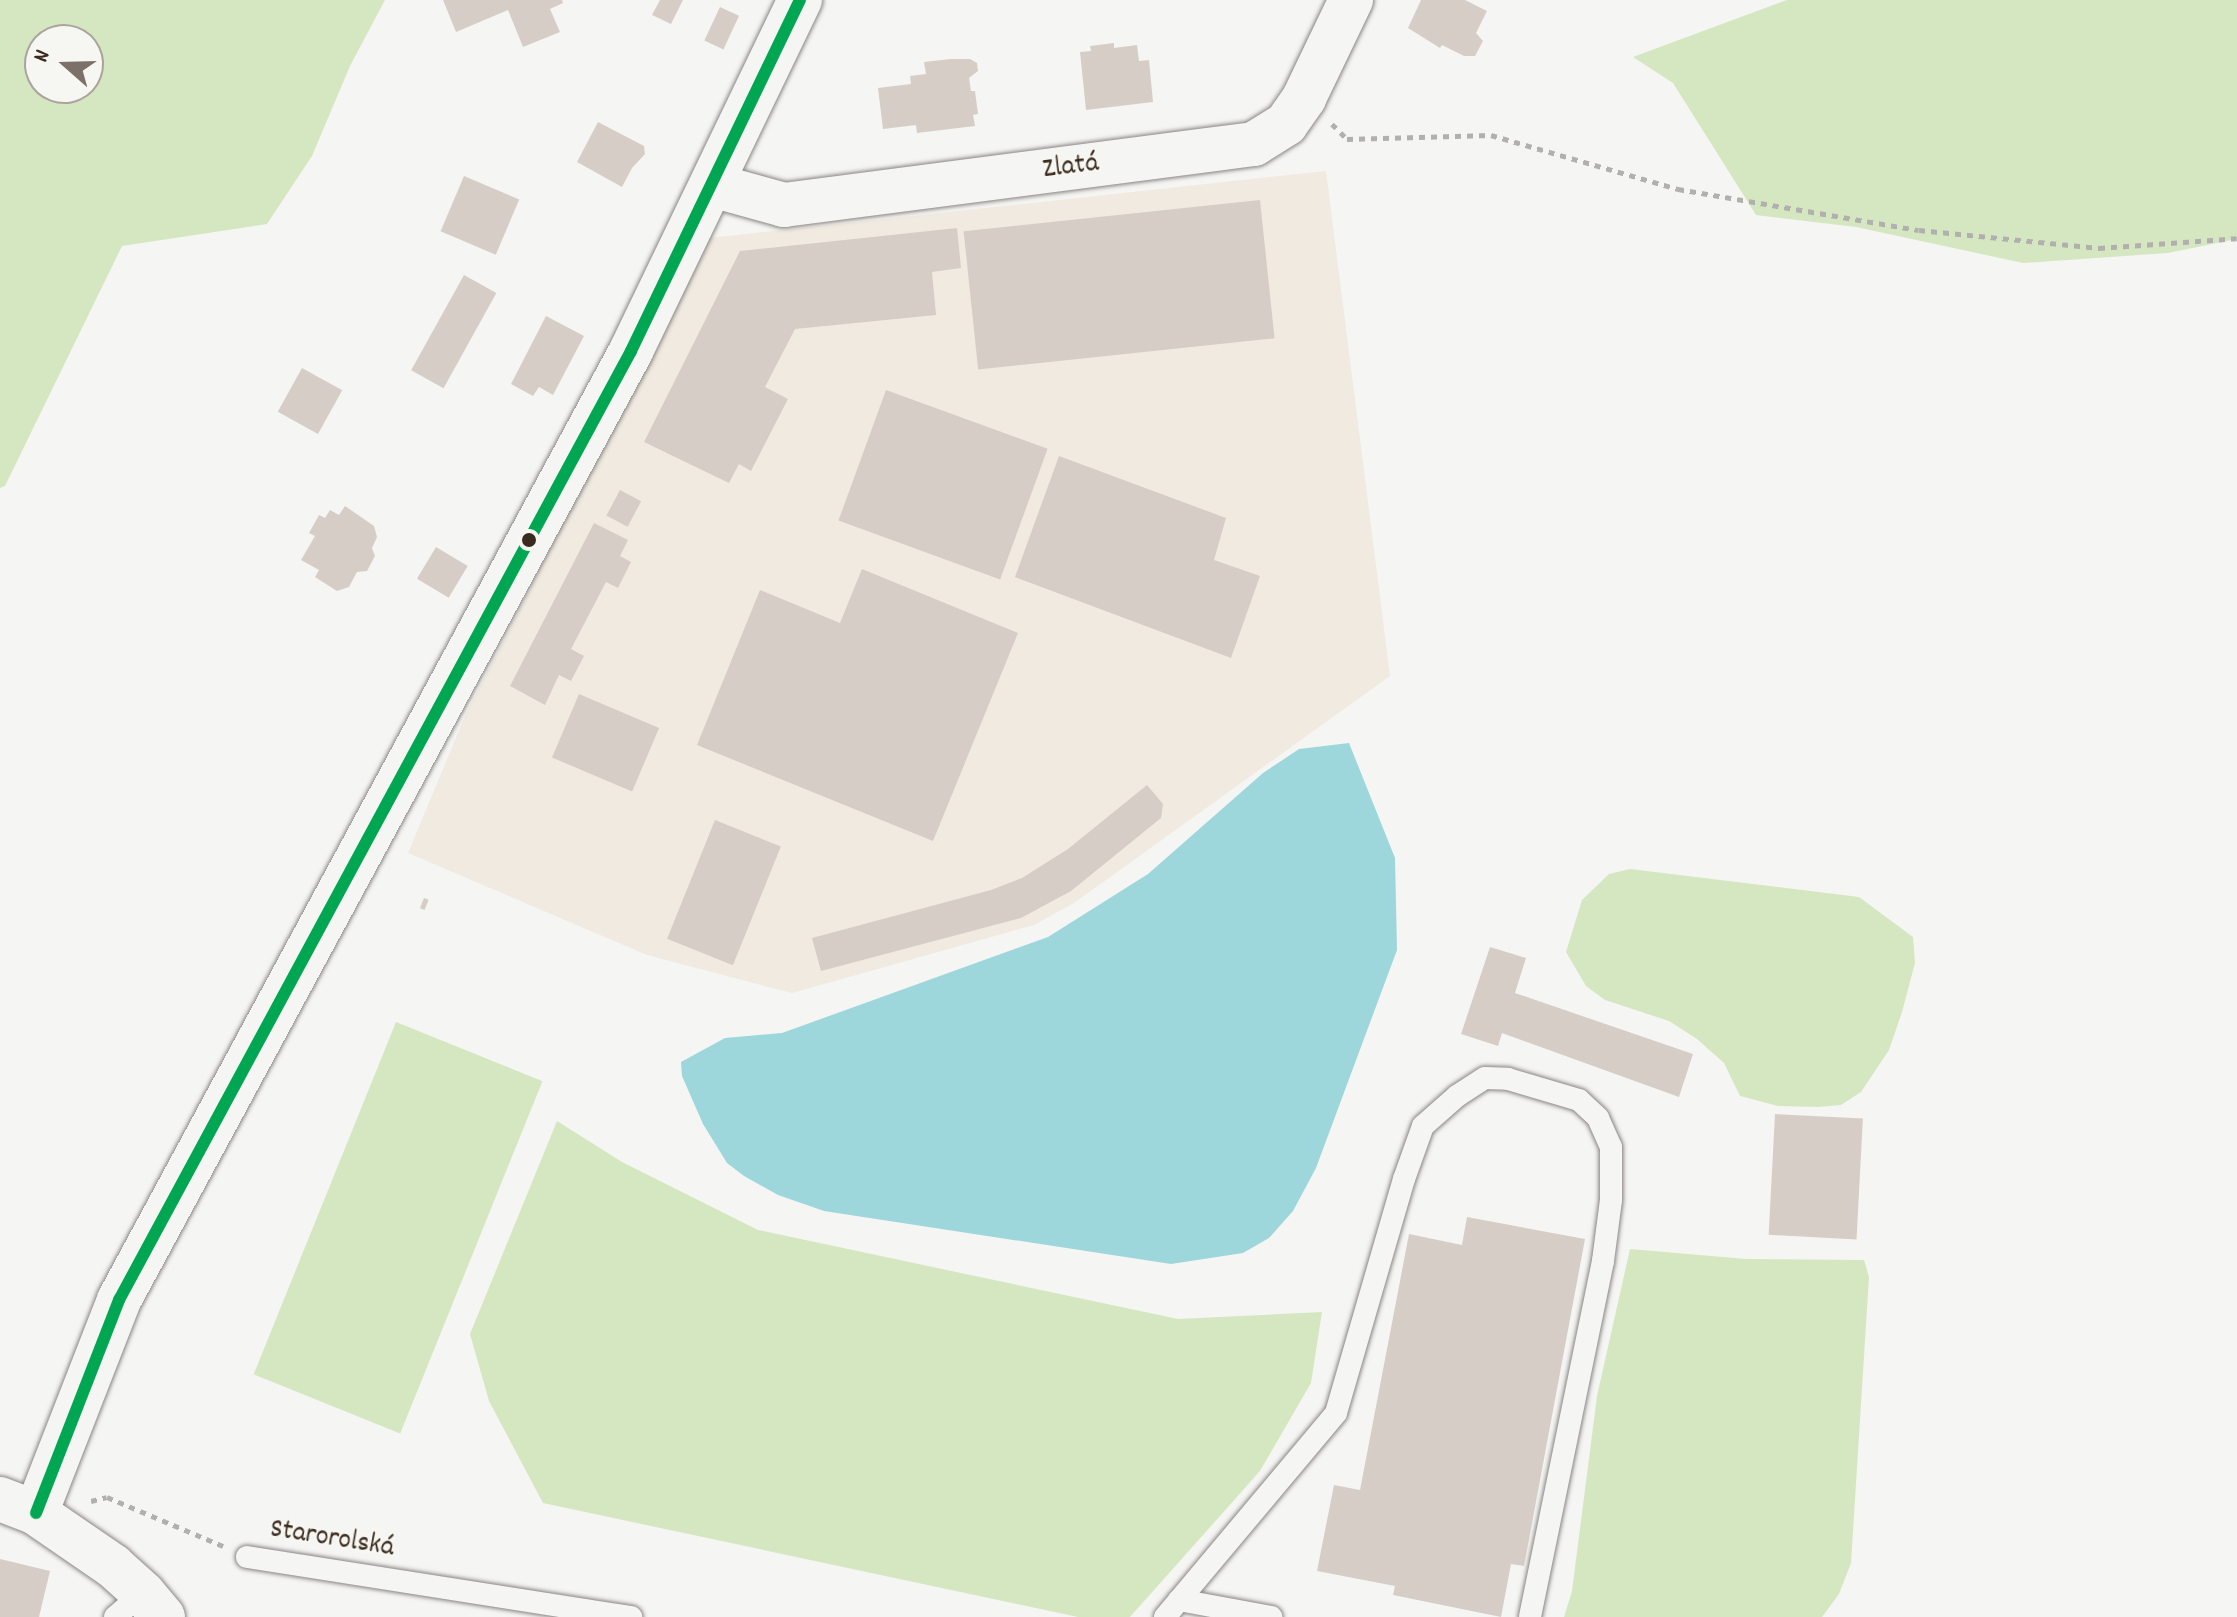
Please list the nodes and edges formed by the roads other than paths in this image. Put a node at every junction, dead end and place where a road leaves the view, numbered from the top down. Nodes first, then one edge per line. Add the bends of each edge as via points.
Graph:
1 (800, 0) edge
2 (1351, 0) edge
3 (712, 185) junction
4 (18, 1506) edge
5 (247, 1557) road end
6 (141, 1609) edge
7 (1172, 1609) edge
8 (631, 1617) edge
9 (1271, 1617) edge
10 (1530, 1617) edge

1 - 3 street
2 - 3 street, Zlatá via 1304,98 1286,124 1254,144 784,205
3 - 4 street via 624,365 119,1300
4 - 6 street via 113,1566
5 - 8 lane, Starorolská
7 - 9 lane
7 - 10 lane via 1336,1413 1423,1126 1485,1078 1508,1079 1579,1100 1598,1118 1611,1147 1603,1261

